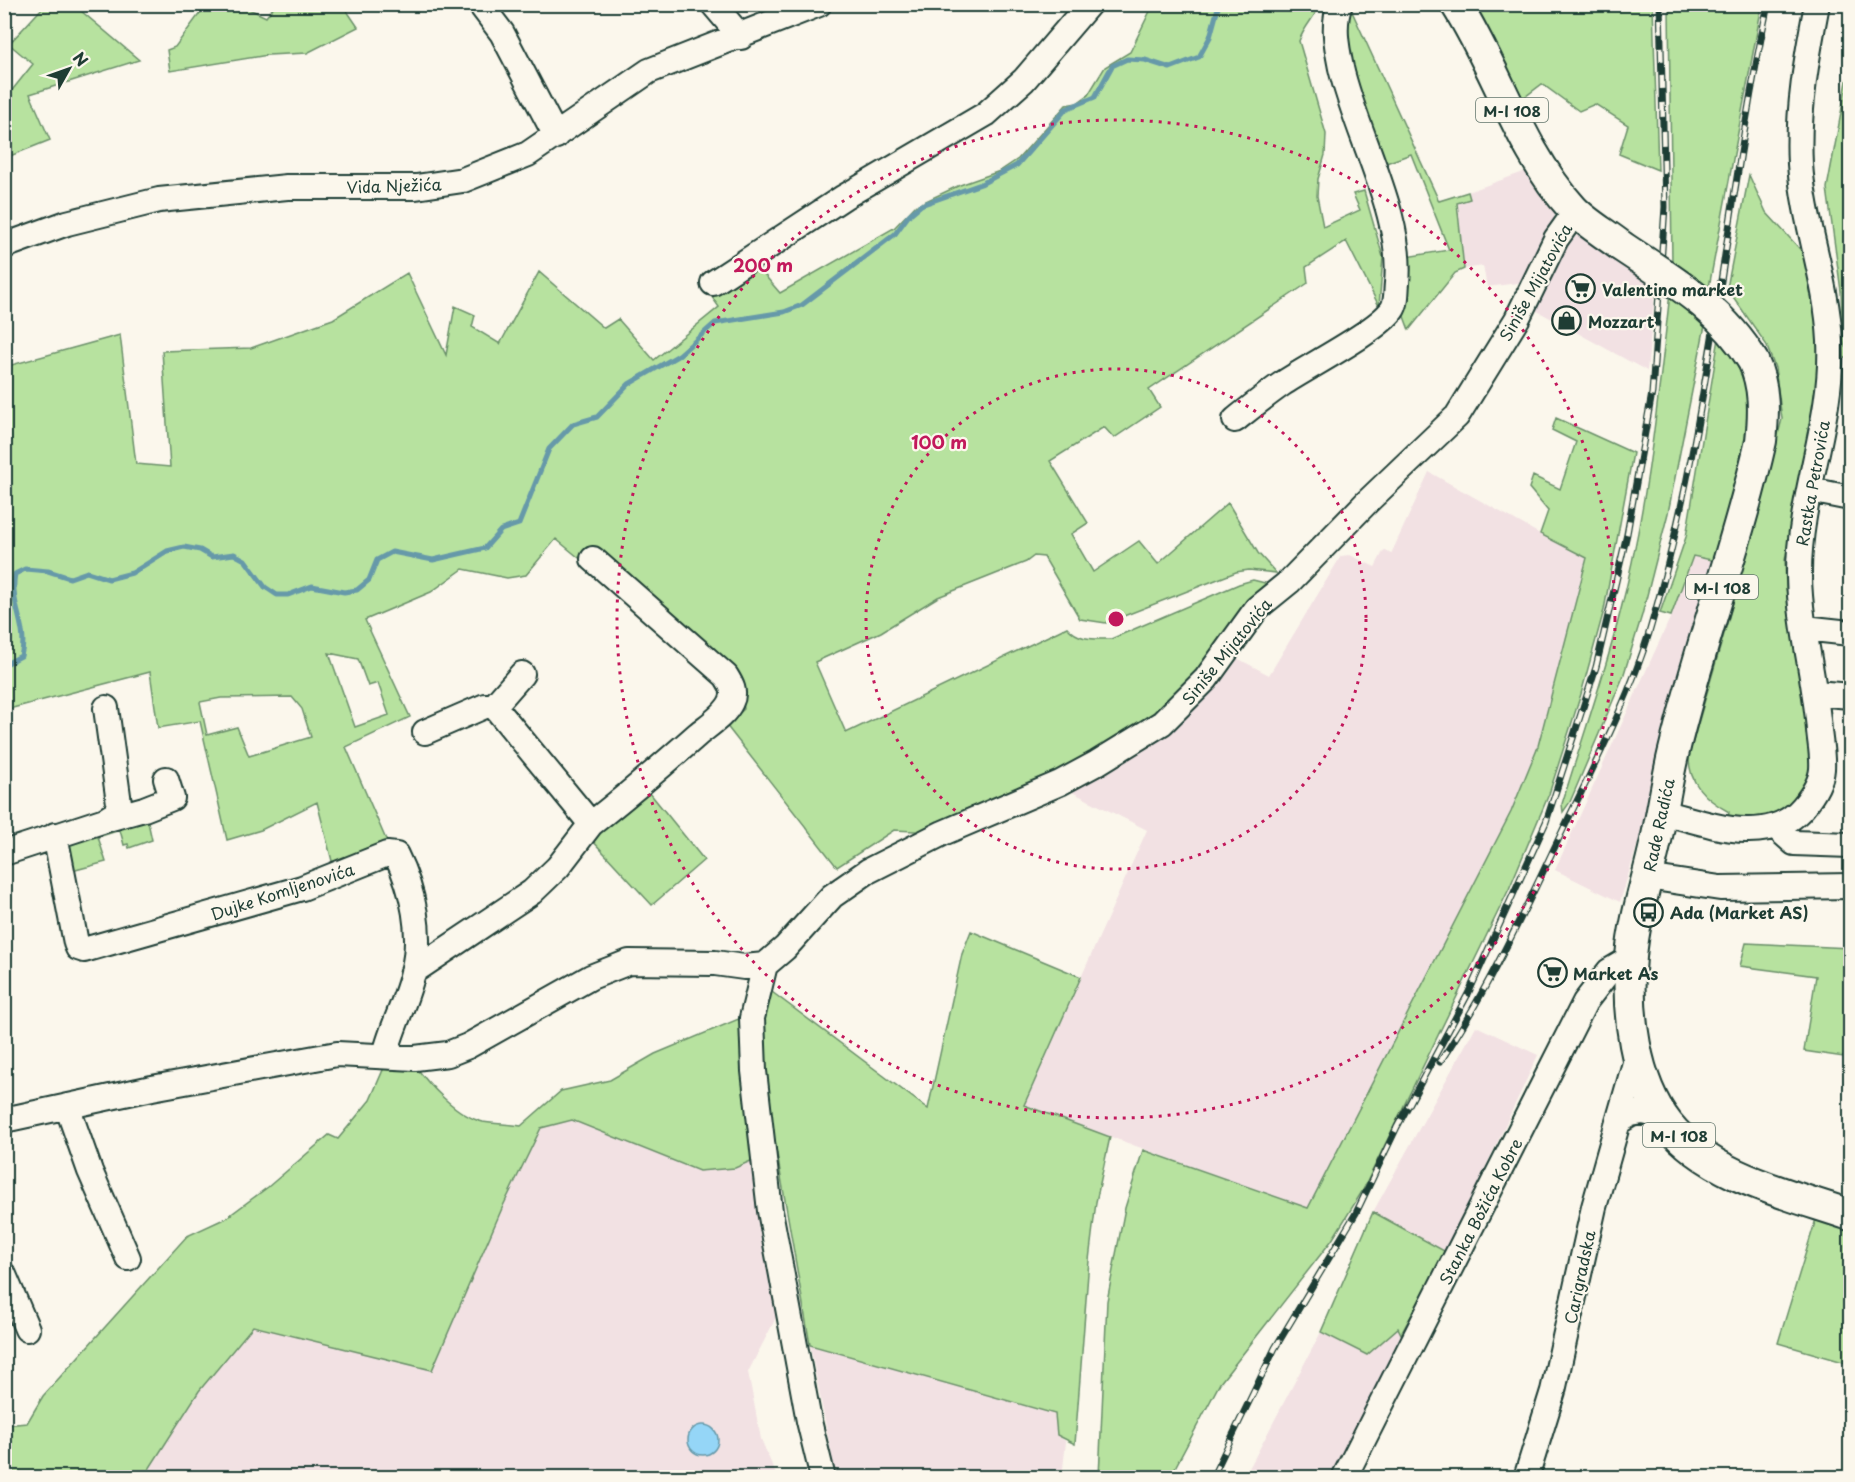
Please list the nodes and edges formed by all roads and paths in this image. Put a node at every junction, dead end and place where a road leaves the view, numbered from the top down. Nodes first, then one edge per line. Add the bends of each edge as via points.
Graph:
1 (480, 4) edge
2 (713, 4) edge
3 (819, 4) edge
4 (1089, 4) edge
5 (1340, 4) edge
6 (1456, 4) edge
7 (1817, 4) edge
8 (741, 37) junction
9 (556, 136) junction
10 (1576, 212) junction
11 (4, 246) edge
12 (713, 284) dead end
13 (1235, 420) dead end
14 (1810, 490) junction
15 (1851, 498) edge
16 (593, 559) dead end
17 (1804, 628) junction
18 (1851, 633) edge
19 (522, 674) dead end
20 (1816, 693) junction
21 (1851, 696) edge
22 (494, 706) junction
23 (106, 708) dead end
24 (425, 732) dead end
25 (166, 779) dead end
26 (1662, 813) junction
27 (108, 819) junction
28 (591, 824) junction
29 (1776, 827) junction
30 (56, 836) junction
31 (1851, 844) edge
32 (4, 853) edge
33 (1647, 877) junction
34 (1851, 886) edge
35 (1631, 957) junction
36 (765, 965) junction
37 (414, 971) junction
38 (1594, 987) junction
39 (1632, 1008) junction
40 (385, 1055) junction
41 (1637, 1056) junction
42 (67, 1106) junction
43 (1662, 1116) junction
44 (4, 1120) edge
45 (1618, 1122) junction
46 (1851, 1215) edge
47 (128, 1258) dead end
48 (4, 1275) edge
49 (27, 1329) dead end
50 (823, 1478) edge
51 (1344, 1478) edge
52 (1526, 1478) edge

1 - 9 street via 502,33
2 - 8 street
3 - 8 street, Vida Nježića
4 - 12 street via 1024,80 986,114 844,197
5 - 13 street via 1337,44 1349,101 1395,239 1398,277 1394,305 1375,325 1280,385
6 - 10 main road, M-I 108 via 1543,170
7 - 14 street, Rastka Petrovića via 1807,59 1800,164 1830,342 1825,410
8 - 9 street, Vida Nježića via 649,71
9 - 11 street, Vida Nježića via 528,154 463,180 390,188 287,187 159,200 67,223
10 - 26 main road, Rade Radića / M-I 108, bridge via 1713,311 1753,360 1764,399 1761,441 1674,754
10 - 36 street, Siniše Mijatovića via 1556,240 1517,319 1457,416 1289,582 1257,608 1186,702 1162,723 1097,763 868,871 832,896
14 - 15 street
14 - 17 street, Rastka Petrovića via 1800,538
16 - 28 street via 726,676 733,697 718,717
17 - 18 street
17 - 20 street, Rastka Petrovića
19 - 22 street
20 - 21 street
20 - 29 street, Rastka Petrovića via 1821,776 1801,810
22 - 24 street via 485,706
22 - 28 street
23 - 27 street via 119,803 116,813
25 - 27 street via 172,798
26 - 29 street, Rastka Petrovića via 1738,830
26 - 33 main road, Rade Radića / M-I 108
27 - 30 street
28 - 37 street via 558,867 532,892
29 - 31 street via 1794,843
30 - 32 street
30 - 37 street, Dujke Komljenovića via 76,943 84,950 280,895 387,854 396,855 414,911
33 - 34 street via 1720,888
33 - 35 main road, Rade Radića / M-I 108
35 - 38 street, Stanka Božića Kobre
35 - 39 main road, Rade Radića / M-I 108
36 - 40 street via 628,962 591,977 468,1046 415,1058
36 - 50 street via 752,1018 754,1071 770,1211
37 - 40 street, Dujke Komljenovića
38 - 39 street via 1614,989
38 - 51 street, Stanka Božića Kobre
39 - 41 main road, Rade Radića / M-I 108
40 - 42 street via 337,1054
41 - 43 main road, Rade Radića / M-I 108 via 1646,1086
41 - 45 street, Carigradska
42 - 44 street
42 - 47 street
43 - 45 street via 1643,1112
43 - 46 main road, Rade Radića / M-I 108 via 1691,1146 1716,1162 1766,1186
45 - 52 street, Carigradska via 1594,1207 1555,1381
48 - 49 street

